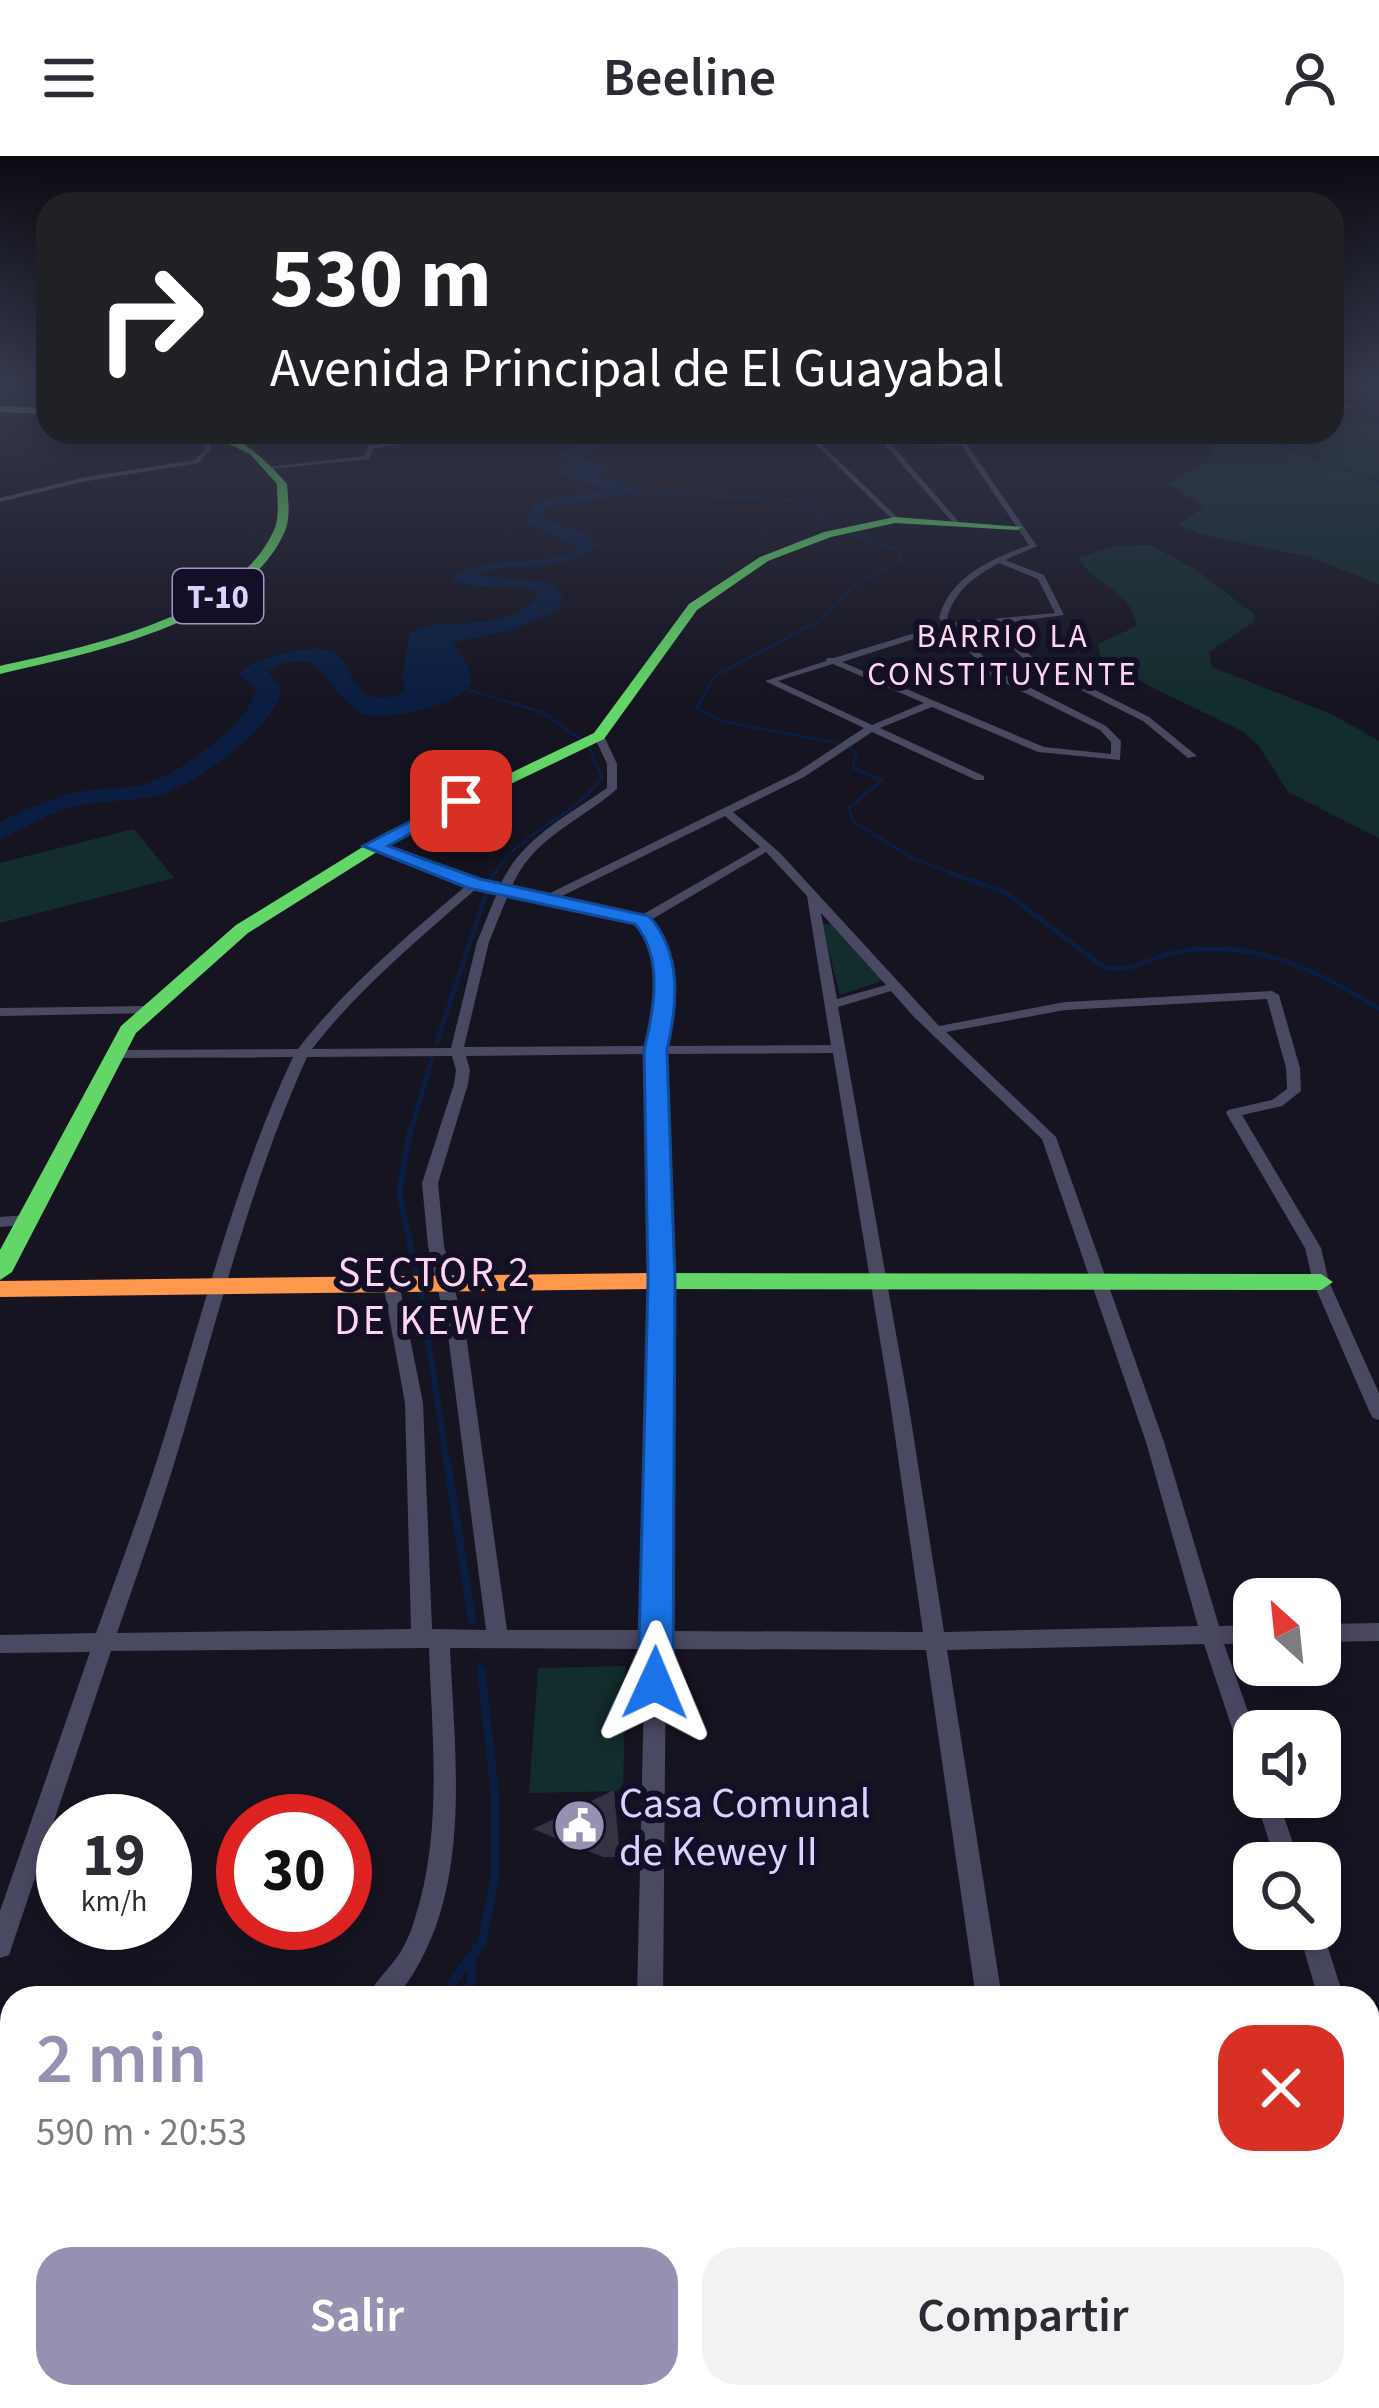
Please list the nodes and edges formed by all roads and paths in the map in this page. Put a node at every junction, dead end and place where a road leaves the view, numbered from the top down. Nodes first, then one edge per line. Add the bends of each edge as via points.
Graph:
1 (48, 488) edge
2 (281, 488) edge
3 (863, 488) edge
4 (925, 488) edge
5 (992, 488) edge
6 (0, 500) edge
7 (895, 520) junction
8 (955, 524) junction
9 (1017, 527) junction
10 (999, 560) junction
11 (991, 622) junction
12 (947, 626) junction
13 (830, 660) junction
14 (1036, 664) junction
15 (987, 668) junction
16 (0, 670) edge
17 (932, 704) junction
18 (871, 728) junction
19 (599, 736) junction
20 (1192, 756) dead end
21 (980, 778) dead end
22 (724, 810) junction
23 (373, 846) junction
24 (767, 848) junction
25 (475, 884) junction
26 (503, 890) junction
27 (812, 893) junction
28 (545, 900) junction
29 (642, 920) junction
30 (895, 986) junction
31 (830, 1005) junction
32 (148, 1010) junction
33 (0, 1012) edge
34 (937, 1030) junction
35 (838, 1049) junction
36 (457, 1050) junction
37 (655, 1050) junction
38 (303, 1051) junction
39 (113, 1054) junction
40 (27, 1220) junction
41 (0, 1222) edge
42 (0, 1272) edge
43 (878, 1278) junction
44 (1095, 1278) junction
45 (662, 1280) junction
46 (446, 1282) junction
47 (1322, 1282) junction
48 (391, 1283) junction
49 (217, 1286) junction
50 (0, 1289) edge
51 (1379, 1413) edge
52 (1379, 1631) edge
53 (1341, 1632) edge
54 (1233, 1634) edge
55 (1211, 1635) junction
56 (430, 1639) junction
57 (498, 1639) junction
58 (656, 1640) junction
59 (935, 1641) junction
60 (103, 1643) junction
61 (0, 1644) edge
62 (1237, 1710) edge
63 (0, 1946) edge
64 (1316, 1950) edge
65 (390, 1986) edge
66 (650, 1986) edge
67 (987, 1986) edge
68 (1327, 1986) edge

1 - 6 street
2 - 16 main road, T-10 via 280,530 227,590 152,627
3 - 7 street
4 - 8 street
5 - 9 street
7 - 8 main road
7 - 19 main road via 792,546 726,582 669,636
8 - 9 main road
9 - 10 street via 1033,546
10 - 11 street via 1041,577 1061,613
10 - 12 street via 950,598
11 - 12 street
11 - 14 street
12 - 13 street
12 - 15 street
13 - 17 street
13 - 18 street via 770,681
14 - 15 street
14 - 20 street via 1146,719
15 - 17 street via 1103,728 1116,741 1116,758 1042,750
17 - 18 street
18 - 21 street
18 - 22 street via 812,768
19 - 23 main road
19 - 26 street via 612,789 530,848
22 - 24 street
22 - 28 street
23 - 25 street
23 - 32 main road via 242,929
24 - 27 street
24 - 29 street
25 - 26 street
25 - 38 street via 396,952
26 - 28 street
26 - 36 street
27 - 30 street
27 - 31 street
28 - 29 street
29 - 37 street via 664,958
30 - 31 street
30 - 34 street
31 - 35 street
32 - 33 street
32 - 39 main road
34 - 44 street via 1049,1137
34 - 47 street via 1065,1006 1272,995 1294,1091 1232,1113 1307,1235
35 - 37 street
35 - 43 street
36 - 37 street
36 - 38 street
36 - 46 street via 464,1070 430,1184
37 - 45 street
38 - 39 street
38 - 49 street
39 - 40 main road
40 - 41 street
40 - 42 main road
43 - 44 main road
43 - 45 main road
43 - 59 street
44 - 47 main road
44 - 55 street via 1155,1442
45 - 46 main road
45 - 58 street
46 - 48 main road
46 - 57 street
47 - 51 street
48 - 49 main road
48 - 56 street via 414,1403
49 - 50 main road
49 - 60 street
52 - 53 street
54 - 55 street
55 - 59 street
55 - 62 street
56 - 57 street
56 - 60 street
56 - 65 street via 443,1825 430,1914
57 - 58 street
58 - 59 street
58 - 66 street
59 - 67 street
60 - 61 street
60 - 63 street
64 - 68 street

